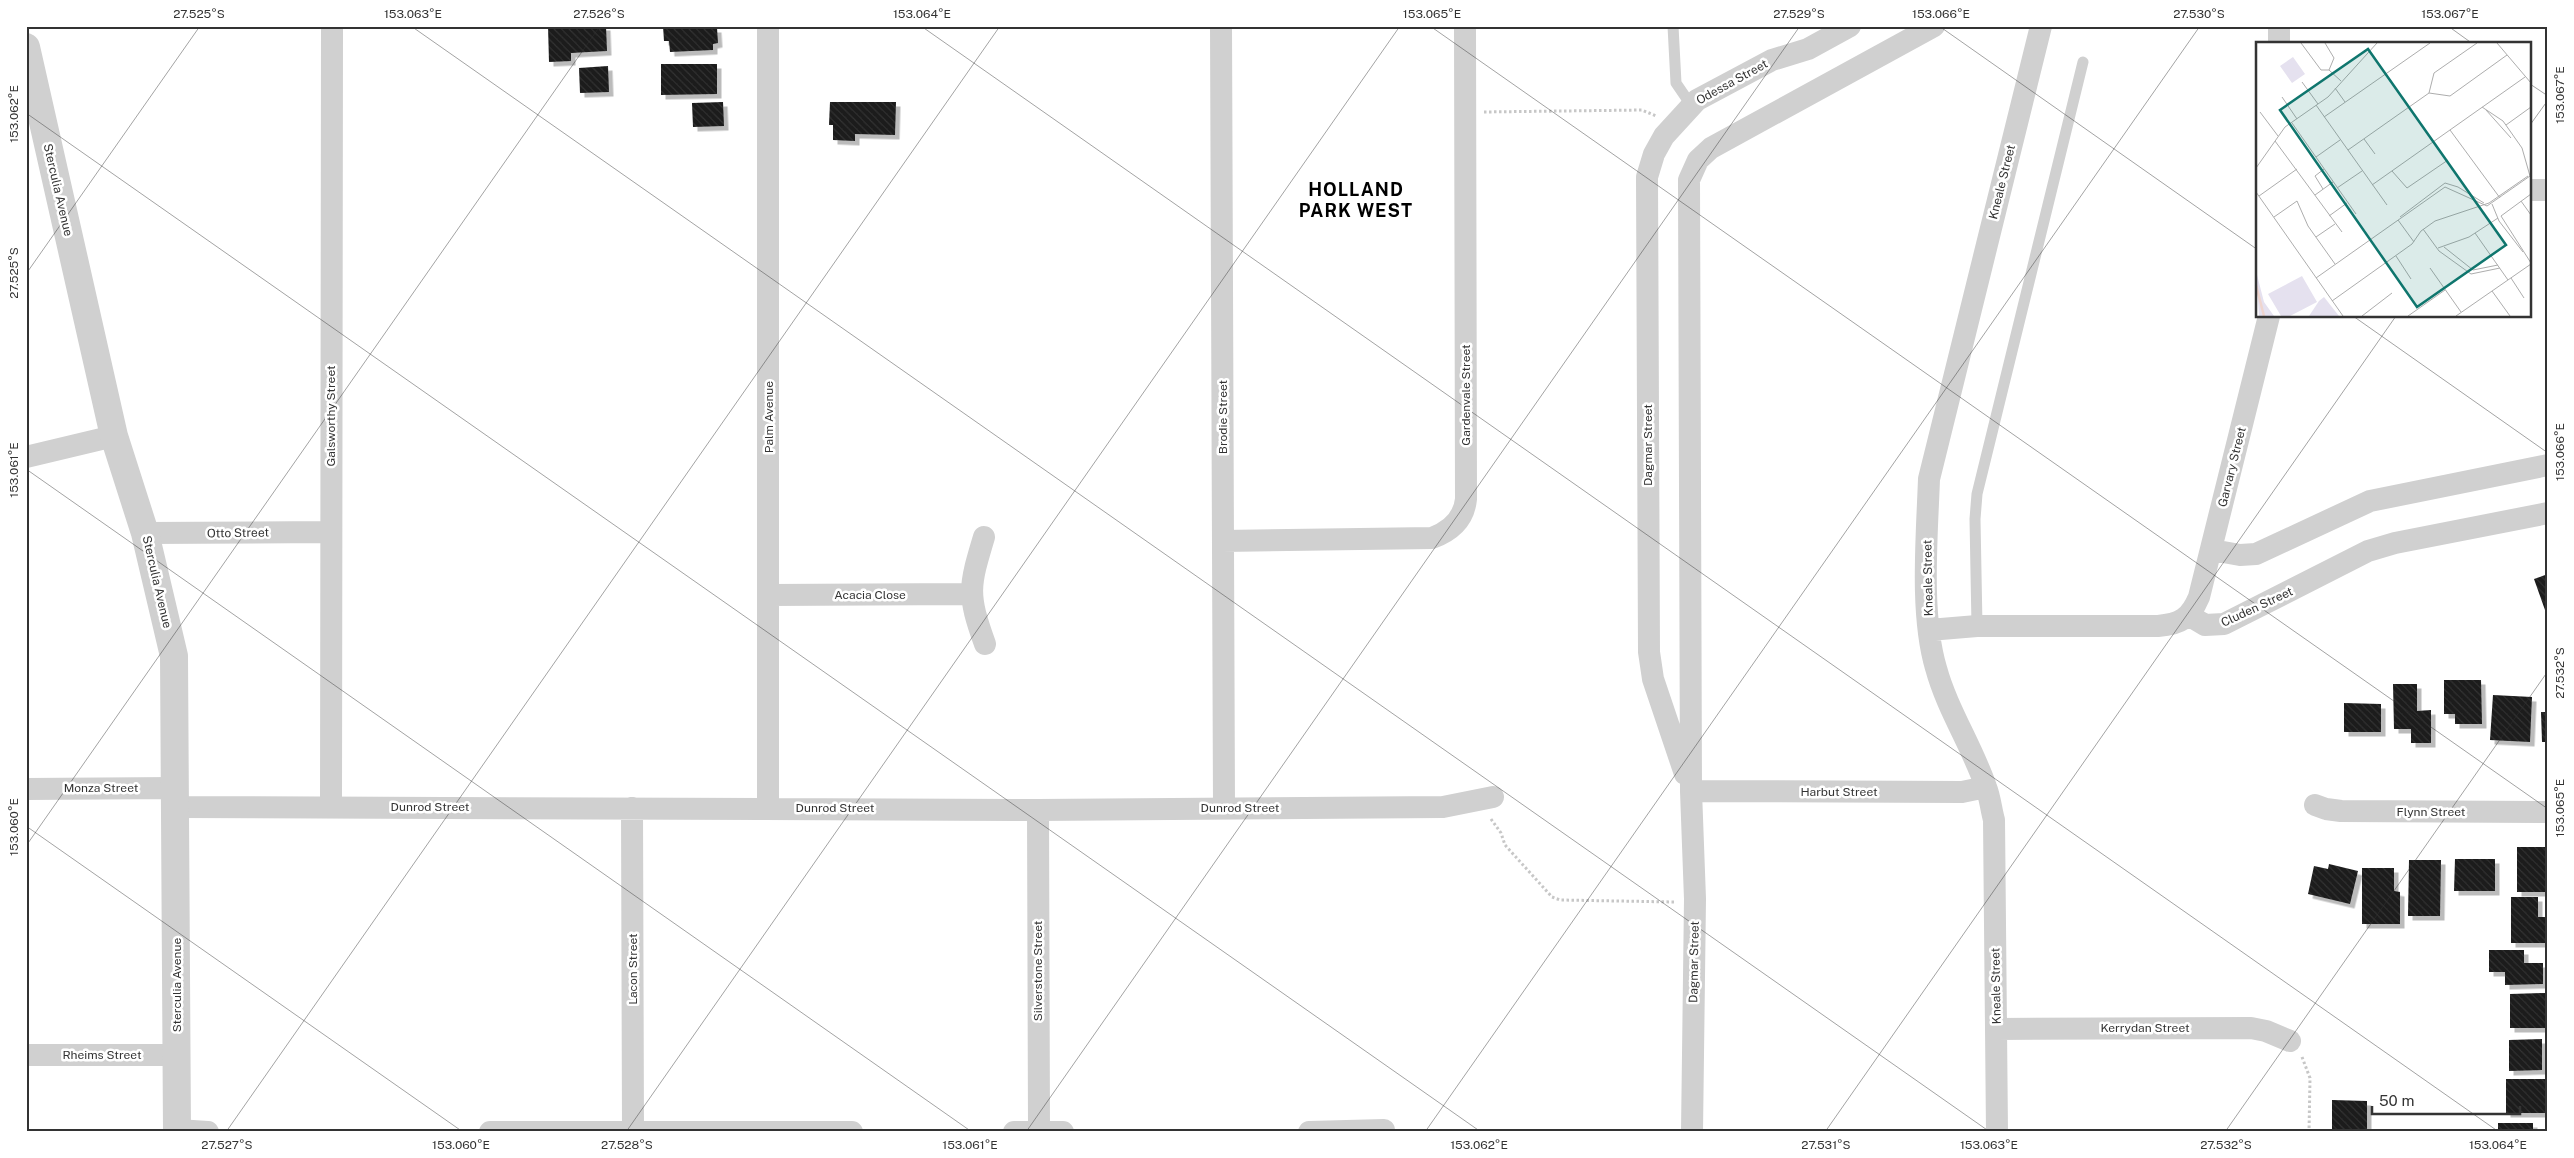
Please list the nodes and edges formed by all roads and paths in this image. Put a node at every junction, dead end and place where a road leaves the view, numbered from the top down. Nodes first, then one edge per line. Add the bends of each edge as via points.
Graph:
1 (332, 26) edge
2 (768, 26) edge
3 (1221, 26) edge
4 (1465, 26) edge
5 (1673, 26) edge
6 (1850, 26) edge
7 (1934, 26) edge
8 (2041, 26) edge
9 (2279, 26) edge
10 (2279, 42) edge
11 (26, 47) edge
12 (2082, 62) dead end
13 (1691, 105) junction
14 (1465, 113) junction
15 (1671, 127) junction
16 (2532, 190) edge
17 (2548, 190) edge
18 (2269, 318) edge
19 (114, 436) junction
20 (26, 457) edge
21 (2548, 465) edge
22 (2548, 513) edge
23 (331, 532) junction
24 (145, 533) junction
25 (984, 537) dead end
26 (1223, 541) junction
27 (2212, 550) junction
28 (970, 594) junction
29 (769, 596) junction
30 (2190, 616) junction
31 (1977, 626) junction
32 (1929, 630) junction
33 (985, 644) dead end
34 (1986, 788) junction
35 (26, 789) edge
36 (1691, 791) junction
37 (177, 797) junction
38 (1484, 799) joint
39 (2316, 805) dead end
40 (331, 807) junction
41 (632, 808) junction
42 (768, 808) junction
43 (1224, 808) junction
44 (1038, 810) junction
45 (2548, 812) edge
46 (1694, 899) junction
47 (1996, 1029) junction
48 (2290, 1042) dead end
49 (26, 1055) edge
50 (178, 1055) junction
51 (2306, 1062) dead end
52 (1384, 1130) dead end
53 (178, 1131) edge
54 (634, 1131) edge
55 (208, 1132) edge
56 (490, 1132) edge
57 (791, 1132) edge
58 (852, 1132) edge
59 (1014, 1132) edge
60 (1039, 1132) edge
61 (1063, 1132) edge
62 (1309, 1132) edge
63 (1692, 1132) edge
64 (1997, 1132) edge
65 (2309, 1132) edge

1 - 23 street, Galsworthy Street
2 - 29 street, Palm Avenue
3 - 26 street, Brodie Street
4 - 14 street, Gardenvale Street
5 - 13 lane, Odessa Street via 1676,83
6 - 13 street, Odessa Street via 1808,49 1772,60
7 - 36 street, Dagmar Street via 1712,148 1694,166 1688,187
8 - 32 street, Kneale Street via 1929,479
9 - 10 street
11 - 19 street, Sterculia Avenue
12 - 31 lane via 1977,494 1974,519
13 - 15 street, Dagmar Street
14 - 15 path via 1642,110
14 - 26 street, Gardenvale Street via 1466,499 1461,517 1444,533 1426,538
15 - 36 street, Dagmar Street via 1654,154 1647,184 1649,639 1653,679
16 - 17 street
18 - 27 street, Garvary Street
19 - 20 street
19 - 24 street, Sterculia Avenue
21 - 27 street via 2370,501 2256,554
22 - 30 street, Cluden Street via 2368,550 2224,624 2205,625
23 - 24 street, Otto Street
23 - 40 street, Galsworthy Street
24 - 37 street, Sterculia Avenue via 174,656
25 - 28 street
26 - 43 street, Brodie Street
27 - 30 street, Garvary Street via 2199,597
28 - 29 street, Acacia Close
28 - 33 street
29 - 42 street, Palm Avenue
30 - 31 street via 2178,623 2158,626
31 - 32 street
32 - 34 street, Kneale Street via 1937,674
34 - 36 street, Harbut Street via 1962,792
34 - 47 street, Kneale Street via 1994,820
35 - 37 street, Monza Street
36 - 46 street, Dagmar Street
37 - 40 street, Dunrod Street
37 - 50 street, Sterculia Avenue
38 - 43 street, Dunrod Street via 1443,807
38 - 46 path via 1506,845 1552,897 1560,900 1676,902
39 - 45 street, Flynn Street via 2340,811
40 - 41 street, Dunrod Street
41 - 42 street, Dunrod Street
41 - 54 street, Lacon Street
42 - 44 street, Dunrod Street
43 - 44 street, Dunrod Street
44 - 60 street, Silverstone Street
46 - 63 street, Dagmar Street
47 - 48 street, Kerrydan Street via 2251,1028
47 - 64 street, Kneale Street
49 - 50 street, Rheims Street
50 - 53 street, Sterculia Avenue
51 - 65 path via 2310,1078
52 - 62 street
53 - 55 street
54 - 56 street
54 - 57 street
57 - 58 street
59 - 60 street
60 - 61 street

